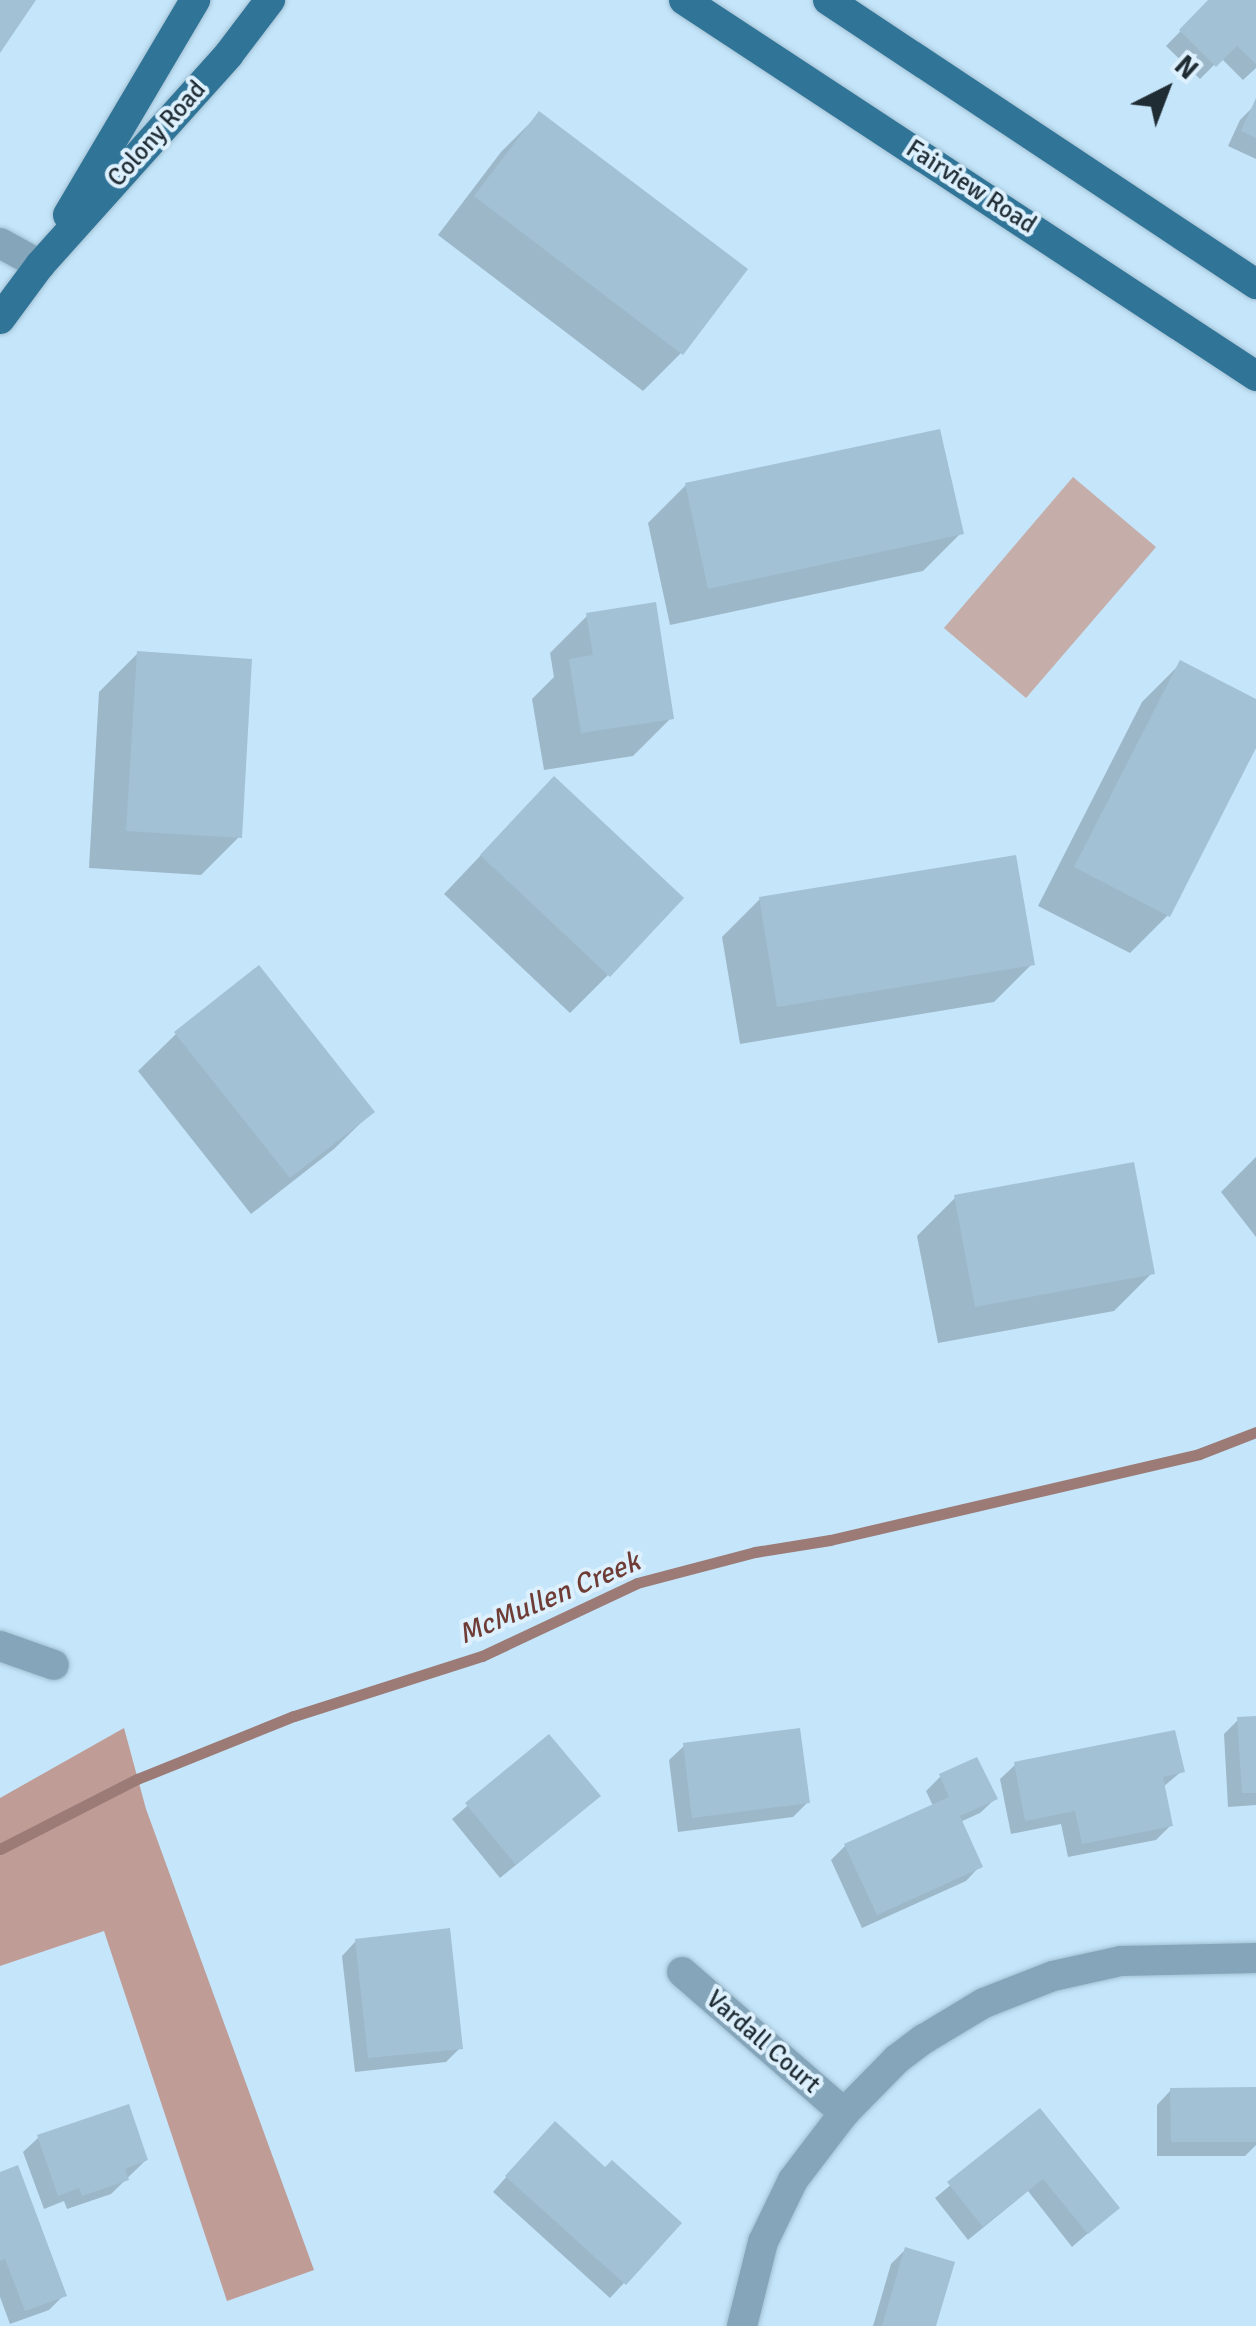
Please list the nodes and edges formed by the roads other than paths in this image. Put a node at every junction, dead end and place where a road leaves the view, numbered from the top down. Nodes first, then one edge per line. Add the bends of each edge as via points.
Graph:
1 (195, 0) edge
2 (270, 0) edge
3 (684, 0) edge
4 (828, 0) edge
5 (0, 243) edge
6 (40, 265) junction
7 (1256, 284) edge
8 (0, 319) edge
9 (1256, 376) edge
10 (0, 1646) edge
11 (54, 1666) dead end
12 (1256, 1958) edge
13 (682, 1972) dead end
14 (844, 2113) junction
15 (742, 2326) edge

1 - 6 main road, Colony Road
2 - 6 main road, Colony Road via 230,54
3 - 9 main road, Fairview Road
4 - 7 main road
5 - 6 street
6 - 8 main road, Colony Road
10 - 11 street
12 - 14 street via 1121,1962 1053,1976 984,2003 924,2038
13 - 14 street, Vardall Court
14 - 15 street via 793,2180 764,2242

